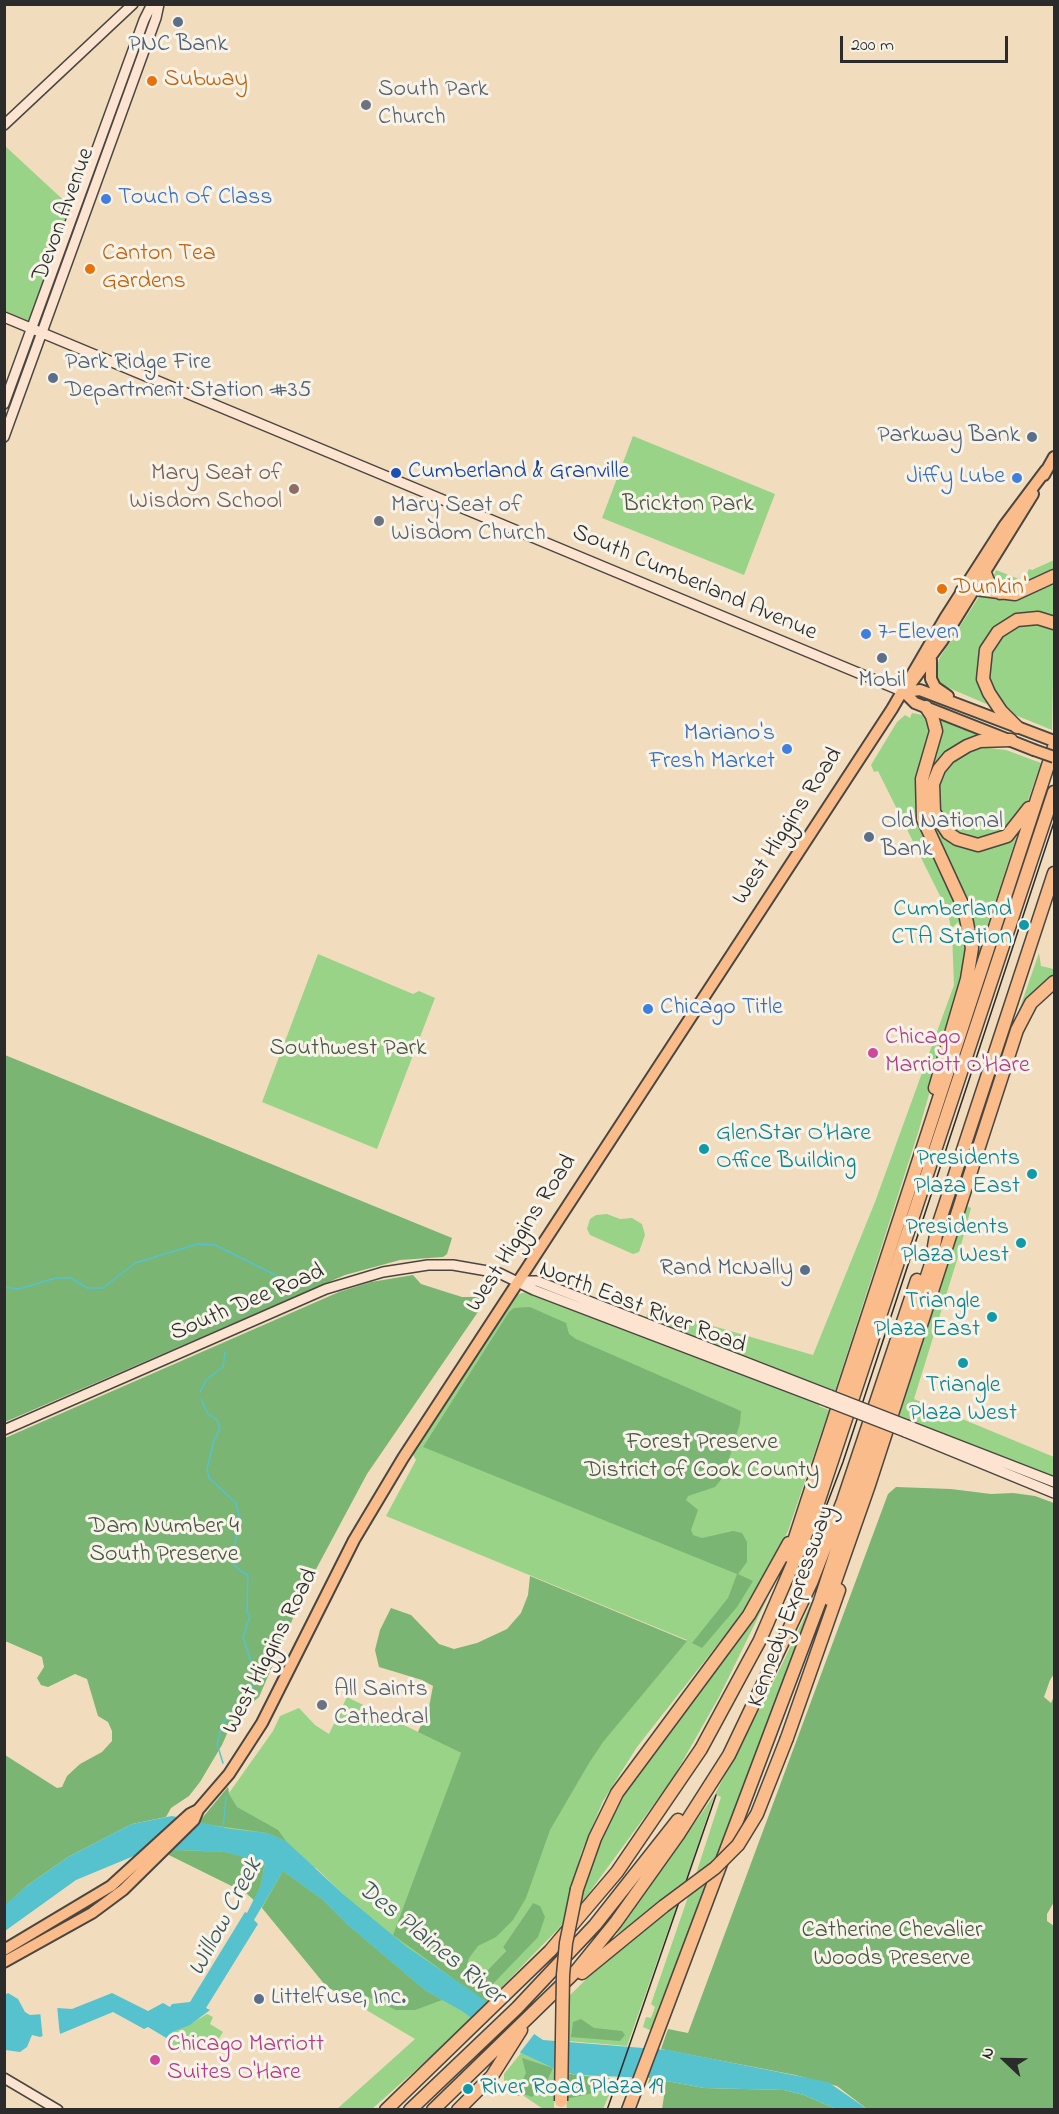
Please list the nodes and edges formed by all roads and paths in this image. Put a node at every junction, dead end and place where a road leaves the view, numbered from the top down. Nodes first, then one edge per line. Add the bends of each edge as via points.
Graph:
1 (133, 4) edge
2 (152, 4) edge
3 (159, 4) edge
4 (4, 125) edge
5 (4, 317) edge
6 (32, 328) junction
7 (43, 333) junction
8 (4, 404) edge
9 (4, 437) edge
10 (1054, 457) edge
11 (1046, 470) junction
12 (985, 573) junction
13 (1054, 576) edge
14 (975, 589) junction
15 (962, 591) junction
16 (1000, 593) junction
17 (1054, 623) edge
18 (931, 656) junction
19 (903, 692) junction
20 (961, 705) junction
21 (926, 707) junction
22 (1017, 727) junction
23 (1011, 740) junction
24 (1054, 741) edge
25 (1054, 747) edge
26 (1054, 757) edge
27 (1046, 772) junction
28 (1054, 792) edge
29 (1054, 873) edge
30 (1054, 982) edge
31 (903, 1212) junction
32 (937, 1228) junction
33 (516, 1281) junction
34 (906, 1428) junction
35 (4, 1430) edge
36 (1054, 1482) edge
37 (869, 1485) junction
38 (1054, 1493) edge
39 (806, 1500) junction
40 (771, 1671) junction
41 (728, 1700) junction
42 (735, 1827) junction
43 (153, 1856) junction
44 (4, 1950) edge
45 (4, 1962) edge
46 (554, 1994) junction
47 (529, 2016) junction
48 (480, 2064) junction
49 (4, 2078) edge
50 (561, 2105) edge
51 (58, 2109) edge
52 (386, 2109) edge
53 (410, 2109) edge
54 (427, 2109) edge
55 (433, 2109) edge
56 (458, 2109) edge
57 (629, 2109) edge

1 - 4 street
2 - 6 street, Devon Avenue
3 - 7 street, Devon Avenue
5 - 6 street, South Cumberland Avenue
6 - 7 street, South Cumberland Avenue
6 - 8 street, Devon Avenue
7 - 9 street, Devon Avenue
7 - 19 street, South Cumberland Avenue
10 - 11 main road, West Higgins Road
11 - 12 main road, West Higgins Road
11 - 15 main road, West Higgins Road
12 - 14 main road, West Higgins Road
12 - 16 highway
13 - 16 highway via 1021,592
14 - 15 highway
14 - 16 highway
14 - 18 main road, West Higgins Road
15 - 19 main road, West Higgins Road
17 - 22 highway via 1038,618 1017,620 998,632 986,650 983,679 988,693
18 - 19 main road, West Higgins Road
18 - 20 main road via 929,670 935,687
19 - 20 main road via 920,690
19 - 21 main road
19 - 33 main road, West Higgins Road
20 - 22 main road
21 - 23 main road
21 - 31 highway via 936,731 922,779 923,819 964,908 972,958
22 - 24 main road
23 - 26 main road, bridge
23 - 27 highway via 980,741 967,746 939,769 932,804 948,833 978,845 1007,836 1025,815
25 - 27 highway
27 - 31 highway
28 - 41 highway via 814,1515 779,1598
29 - 32 highway, Kennedy Expressway
30 - 37 highway via 1031,1003 1017,1030
31 - 39 highway
32 - 40 highway via 843,1501
32 - 42 highway, Kennedy Expressway via 931,1264 824,1590
33 - 34 street, North East River Road, bridge
33 - 35 street, South Dee Road via 499,1273 453,1265 383,1272 326,1289
33 - 43 main road, West Higgins Road via 354,1540 250,1743 229,1774
34 - 36 street, North East River Road
34 - 38 street, North East River Road
37 - 42 highway via 817,1629
37 - 46 highway, bridge via 836,1602 787,1738 760,1808 738,1845 715,1868
39 - 41 highway via 785,1567 734,1678
39 - 50 highway, bridge via 780,1562 749,1615 617,1793 595,1838 577,1888 563,1975
40 - 46 highway via 729,1755 694,1812 616,1922
40 - 53 highway via 720,1759 668,1834 595,1925 517,2008
41 - 52 highway via 674,1792 617,1872 550,1951
42 - 57 highway, Kennedy Expressway
43 - 44 main road, West Higgins Road via 96,1897
43 - 45 main road, West Higgins Road via 123,1890 92,1913
46 - 47 highway
47 - 48 highway
47 - 56 highway via 502,2061
48 - 54 highway
48 - 55 highway
49 - 51 street

